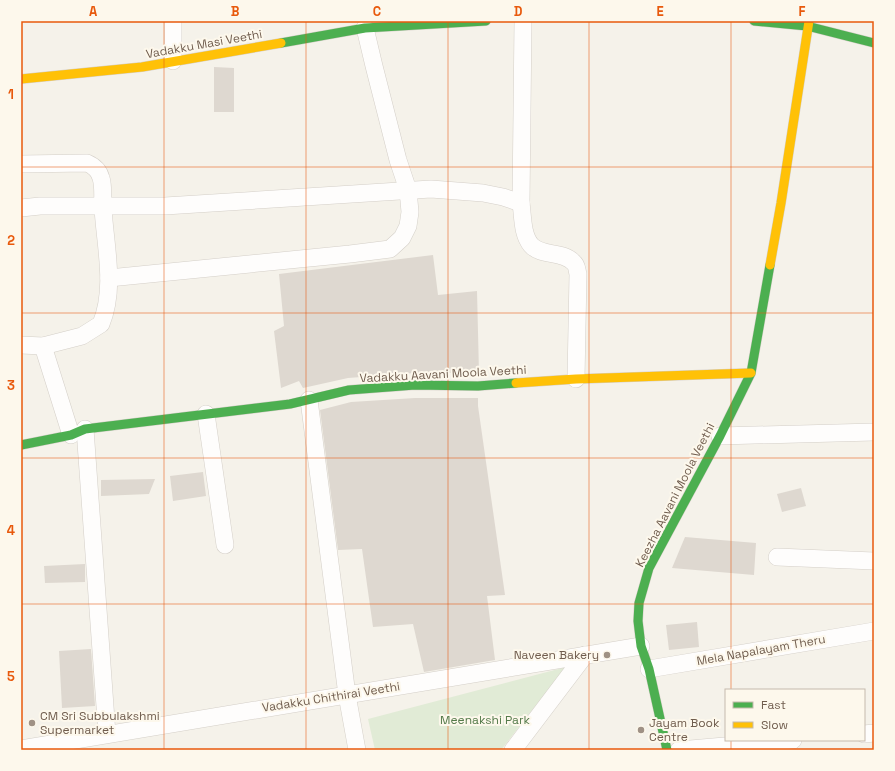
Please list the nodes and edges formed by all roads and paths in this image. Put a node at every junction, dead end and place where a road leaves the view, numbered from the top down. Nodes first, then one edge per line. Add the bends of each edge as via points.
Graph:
1 (173, 21) edge
2 (486, 21) edge
3 (523, 21) edge
4 (754, 21) edge
5 (808, 23) edge
6 (390, 24) edge
7 (366, 28) junction
8 (874, 43) edge
9 (173, 60) junction
10 (21, 79) edge
11 (21, 164) edge
12 (408, 190) junction
13 (521, 203) junction
14 (102, 207) junction
15 (21, 208) edge
16 (109, 278) junction
17 (21, 345) edge
18 (43, 346) junction
19 (750, 373) junction
20 (576, 379) junction
21 (309, 400) junction
22 (206, 414) junction
23 (78, 432) junction
24 (874, 432) edge
25 (720, 436) junction
26 (21, 445) edge
27 (225, 546) dead end
28 (777, 556) dead end
29 (874, 561) edge
30 (874, 631) edge
31 (641, 646) junction
32 (585, 655) junction
33 (649, 669) junction
34 (347, 695) junction
35 (107, 734) junction
36 (782, 741) edge
37 (21, 749) edge
38 (357, 750) edge
39 (513, 750) edge
40 (667, 750) edge
41 (679, 750) edge

1 - 9 street
2 - 6 main road, Vadakku Masi Veethi
3 - 13 street
4 - 5 main road
5 - 8 main road
5 - 19 main road, Keezha Aavani Moola Veethi via 781,203
6 - 7 main road, Vadakku Masi Veethi
7 - 9 main road, Vadakku Masi Veethi
7 - 12 street via 398,160
9 - 10 main road, Vadakku Masi Veethi via 142,67
11 - 14 street via 75,163 94,166 102,178
12 - 13 street via 483,193 503,196
12 - 14 street via 180,206
12 - 16 street via 408,226 402,238 390,248
13 - 20 street via 524,231 532,246 541,251 564,256 576,266
14 - 15 street
14 - 16 street
16 - 18 street via 106,308 101,324 82,336
17 - 18 street
18 - 23 street
19 - 20 main road, Vadakku Aavani Moola Veethi
19 - 25 main road, Keezha Aavani Moola Veethi
20 - 21 main road, Vadakku Aavani Moola Veethi via 478,386 415,385 349,390
21 - 22 main road, Vadakku Aavani Moola Veethi
21 - 34 street
22 - 23 main road, Vadakku Aavani Moola Veethi
22 - 27 street
23 - 26 main road, Vadakku Aavani Moola Veethi
23 - 35 street
24 - 25 street
25 - 31 main road, Keezha Aavani Moola Veethi via 649,568 639,603
28 - 29 street
30 - 33 street, Mela Napalayam Theru
31 - 32 street, Vadakku Chithirai Veethi
31 - 33 main road, Keezha Aavani Moola Veethi
32 - 34 street, Vadakku Chithirai Veethi
32 - 39 street
33 - 40 main road, Keezha Aavani Moola Veethi
34 - 35 street, Vadakku Chithirai Veethi
34 - 38 street
35 - 37 street, Vadakku Chithirai Veethi
36 - 41 street

